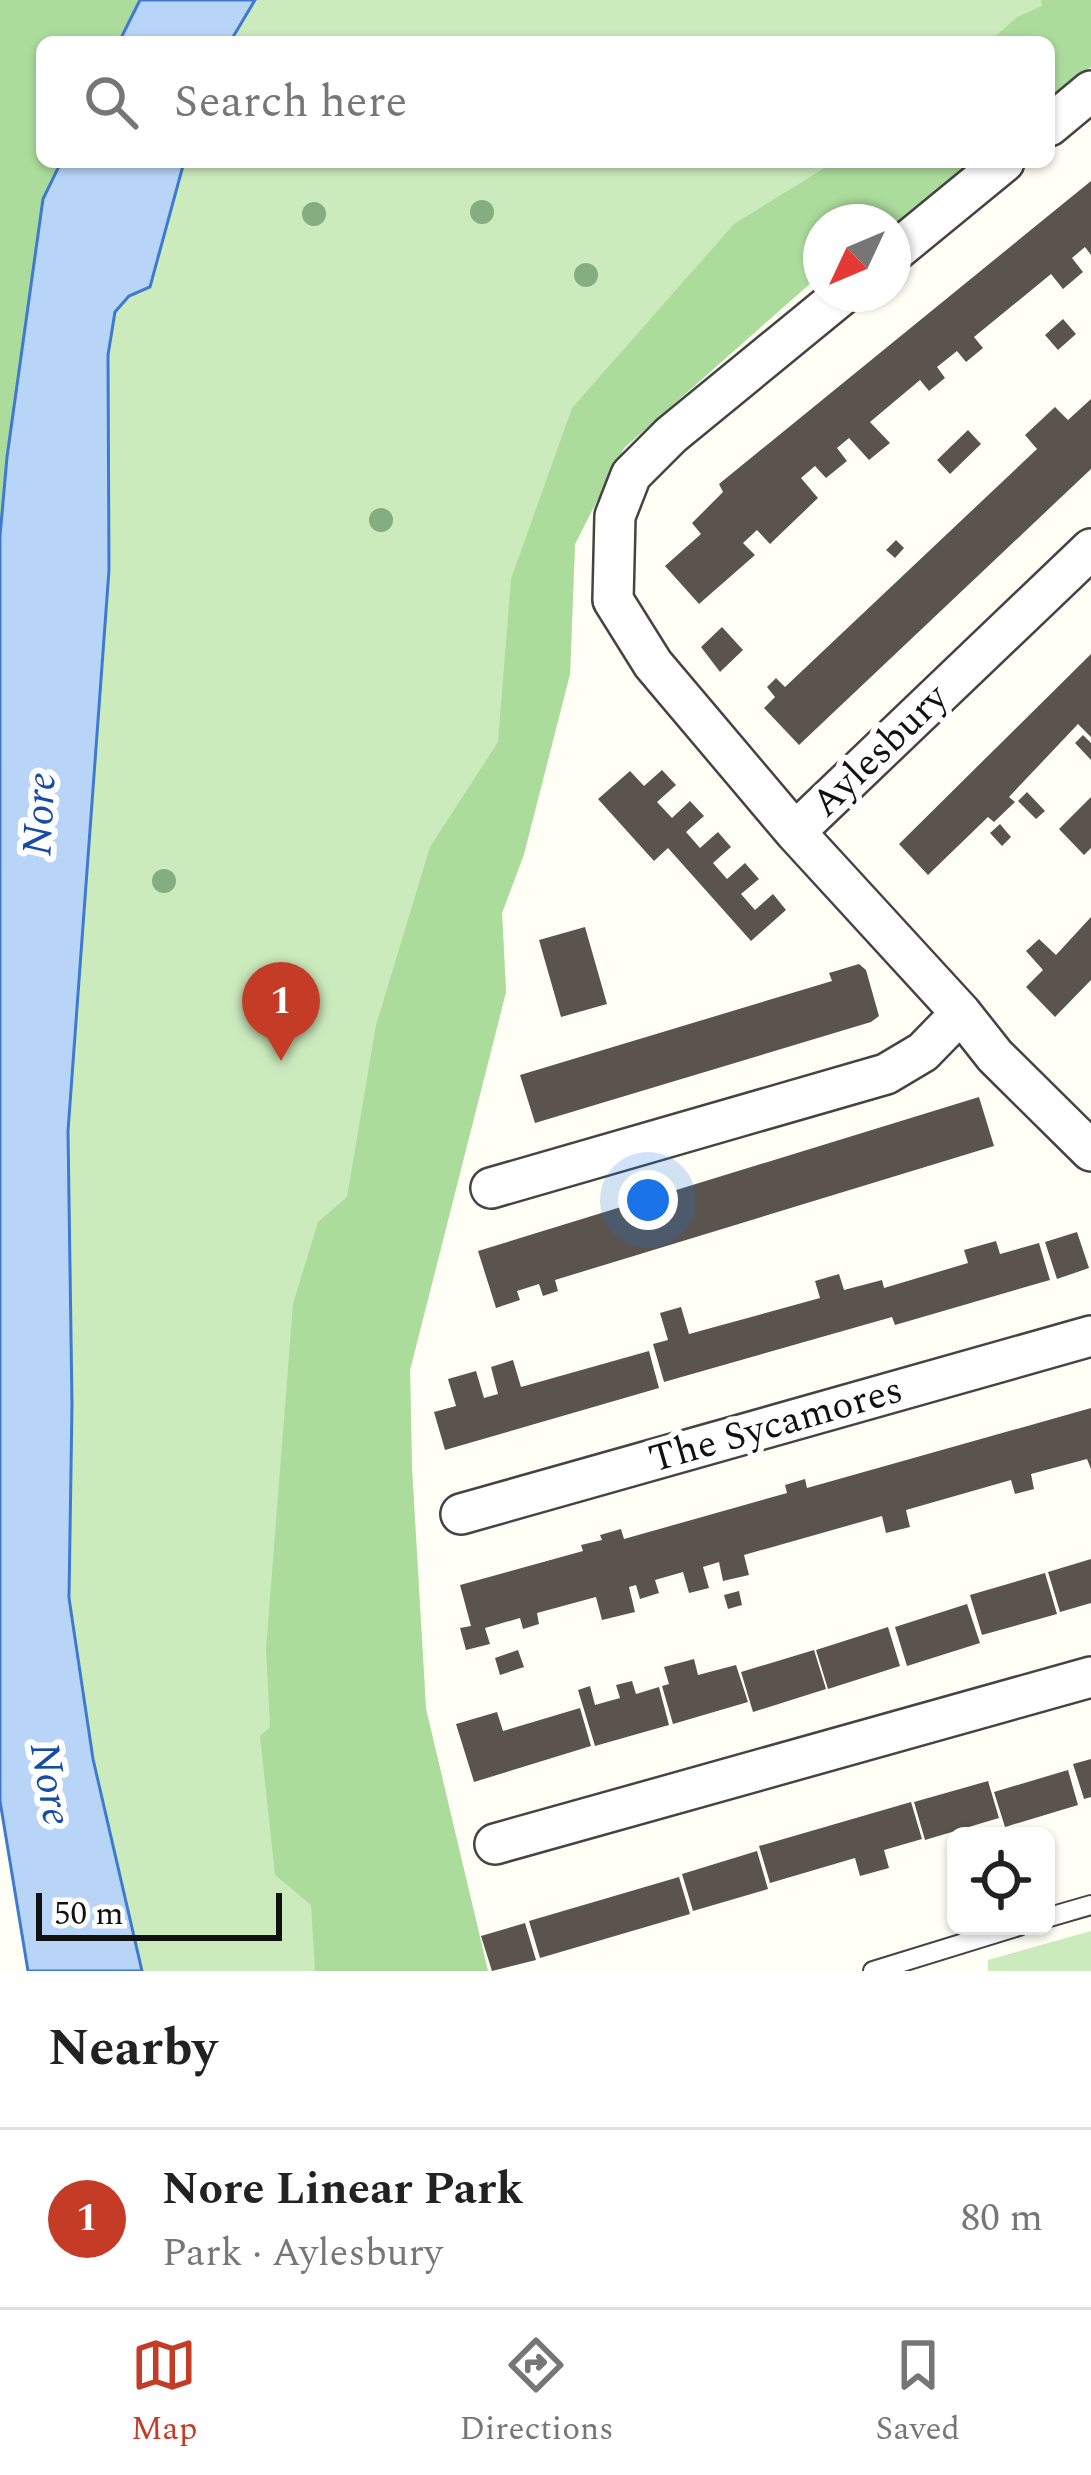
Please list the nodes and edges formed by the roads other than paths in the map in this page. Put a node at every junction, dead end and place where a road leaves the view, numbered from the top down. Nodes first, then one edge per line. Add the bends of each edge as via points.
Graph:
1 (1091, 91) edge
2 (1055, 121) edge
3 (997, 168) edge
4 (911, 238) edge
5 (821, 312) edge
6 (1091, 549) edge
7 (795, 832) junction
8 (962, 1013) junction
9 (1084, 1127) edge
10 (491, 1188) dead end
11 (1091, 1336) edge
12 (461, 1514) dead end
13 (1091, 1676) edge
14 (495, 1844) dead end
15 (1091, 1905) edge
16 (1055, 1915) edge
17 (990, 1935) edge
18 (873, 1971) edge

1 - 2 street
3 - 4 street
5 - 7 street via 670,435 631,475 615,516 613,600 653,664
6 - 7 street, Aylesbury
7 - 8 street, Aylesbury
8 - 9 street, Aylesbury via 995,1056
8 - 10 street via 923,1052 886,1074
11 - 12 street, The Sycamores
13 - 14 street
15 - 16 lane
17 - 18 lane

